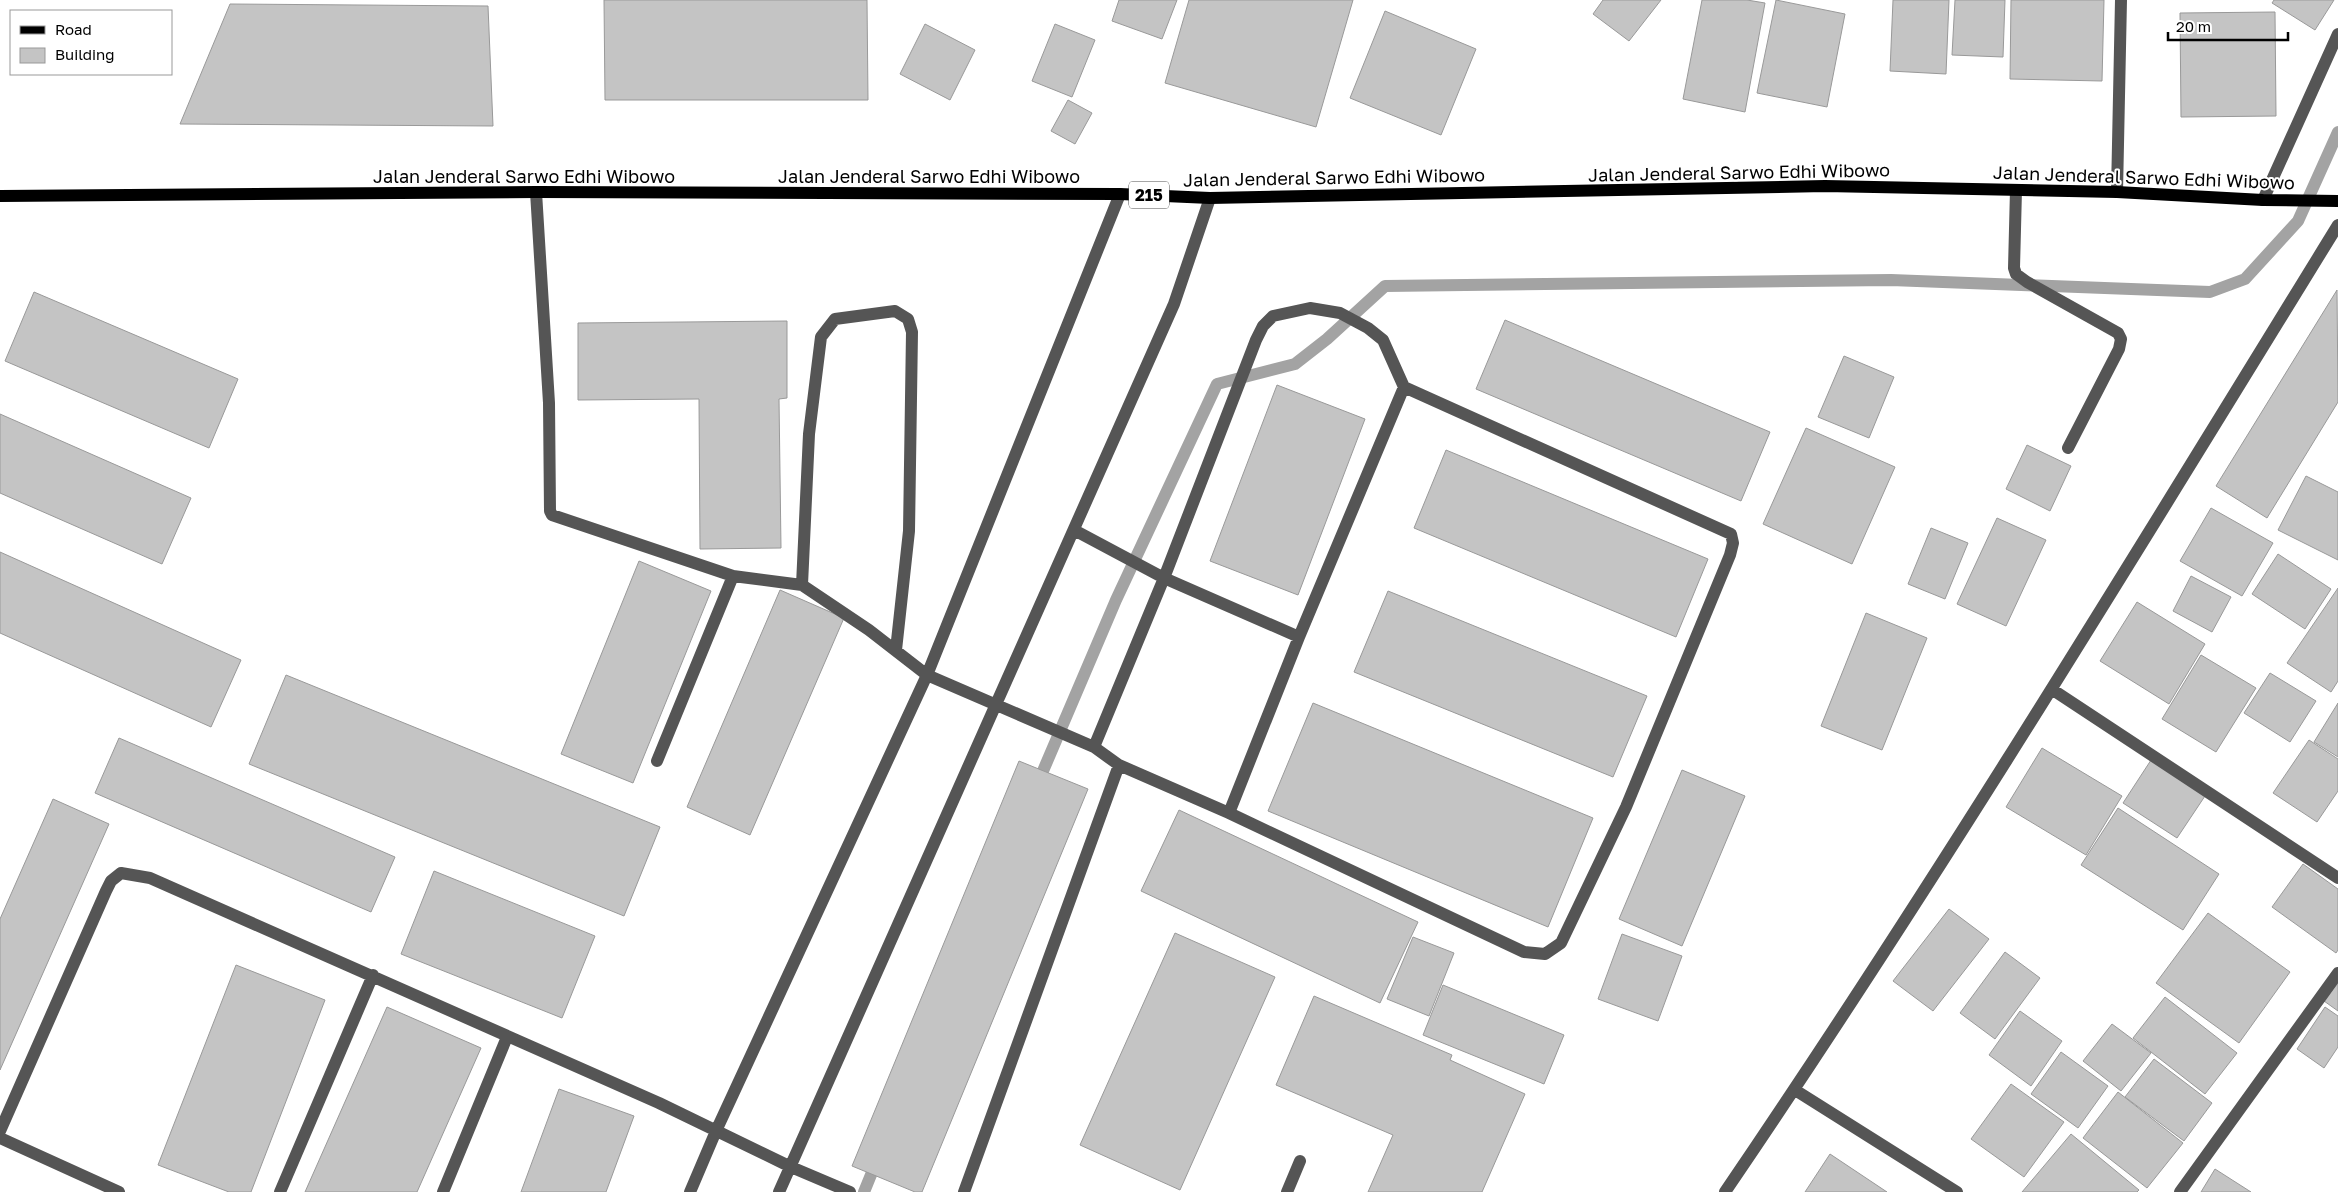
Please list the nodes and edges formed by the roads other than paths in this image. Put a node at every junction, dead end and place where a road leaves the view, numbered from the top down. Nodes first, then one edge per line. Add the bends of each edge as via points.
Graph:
1 (2121, 0) edge
2 (2338, 34) edge
3 (2016, 190) junction
4 (536, 192) junction
5 (2117, 192) junction
6 (1120, 194) junction
7 (0, 196) edge
8 (1210, 198) junction
9 (2263, 200) junction
10 (2338, 201) edge
11 (2338, 225) edge
12 (1404, 387) junction
13 (2068, 448) dead end
14 (1074, 530) junction
15 (733, 576) junction
16 (1164, 578) junction
17 (802, 585) junction
18 (1299, 637) junction
19 (896, 650) junction
20 (927, 675) junction
21 (2053, 690) junction
22 (997, 704) junction
23 (1094, 747) junction
24 (657, 761) dead end
25 (1119, 765) junction
26 (1229, 813) junction
27 (2338, 878) edge
28 (2338, 973) edge
29 (373, 975) junction
30 (507, 1037) junction
31 (1795, 1090) junction
32 (0, 1131) edge
33 (716, 1131) junction
34 (0, 1138) edge
35 (1300, 1161) dead end
36 (791, 1166) junction
37 (119, 1192) edge
38 (280, 1192) edge
39 (443, 1192) edge
40 (690, 1192) edge
41 (779, 1192) edge
42 (850, 1192) edge
43 (964, 1192) edge
44 (1287, 1192) edge
45 (1725, 1192) edge
46 (1957, 1192) edge
47 (2180, 1192) edge

1 - 5 street
2 - 9 street
3 - 5 main road, Jalan Jenderal Sarwo Edhi Wibowo / 215
3 - 8 main road, Jalan Jenderal Sarwo Edhi Wibowo / 215 via 1825,186
3 - 13 street via 2016,274 2118,333 2121,339 2119,349
4 - 6 main road, Jalan Jenderal Sarwo Edhi Wibowo / 215
4 - 7 main road, Jalan Jenderal Sarwo Edhi Wibowo / 215
4 - 15 street via 550,403 550,511 558,519
5 - 9 main road, Jalan Jenderal Sarwo Edhi Wibowo / 215
6 - 8 main road, Jalan Jenderal Sarwo Edhi Wibowo / 215
6 - 20 street
8 - 14 street via 1174,304
9 - 10 main road, Jalan Jenderal Sarwo Edhi Wibowo / 215
11 - 21 street
12 - 16 street via 1383,340 1368,328 1340,313 1310,308 1273,316 1256,340
12 - 18 street
12 - 26 street via 1730,534 1733,543 1727,564 1622,815 1561,944 1545,954 1524,952
14 - 16 street
14 - 22 street
15 - 17 street
15 - 24 street
16 - 18 street
16 - 23 street
17 - 19 street
17 - 19 street via 809,434 821,337 835,319 895,312 908,319 912,332 909,530
18 - 26 street
19 - 20 street
20 - 22 street
20 - 33 street
21 - 27 street
21 - 31 street
22 - 23 street
22 - 36 street
23 - 25 street
25 - 26 street
25 - 43 street
28 - 47 street
29 - 30 street
29 - 32 street via 150,878 120,873 106,891
29 - 38 street
30 - 33 street
30 - 39 street
31 - 45 street
31 - 46 street
33 - 36 street
33 - 40 street
34 - 37 street
35 - 44 street
36 - 41 street
36 - 42 street

